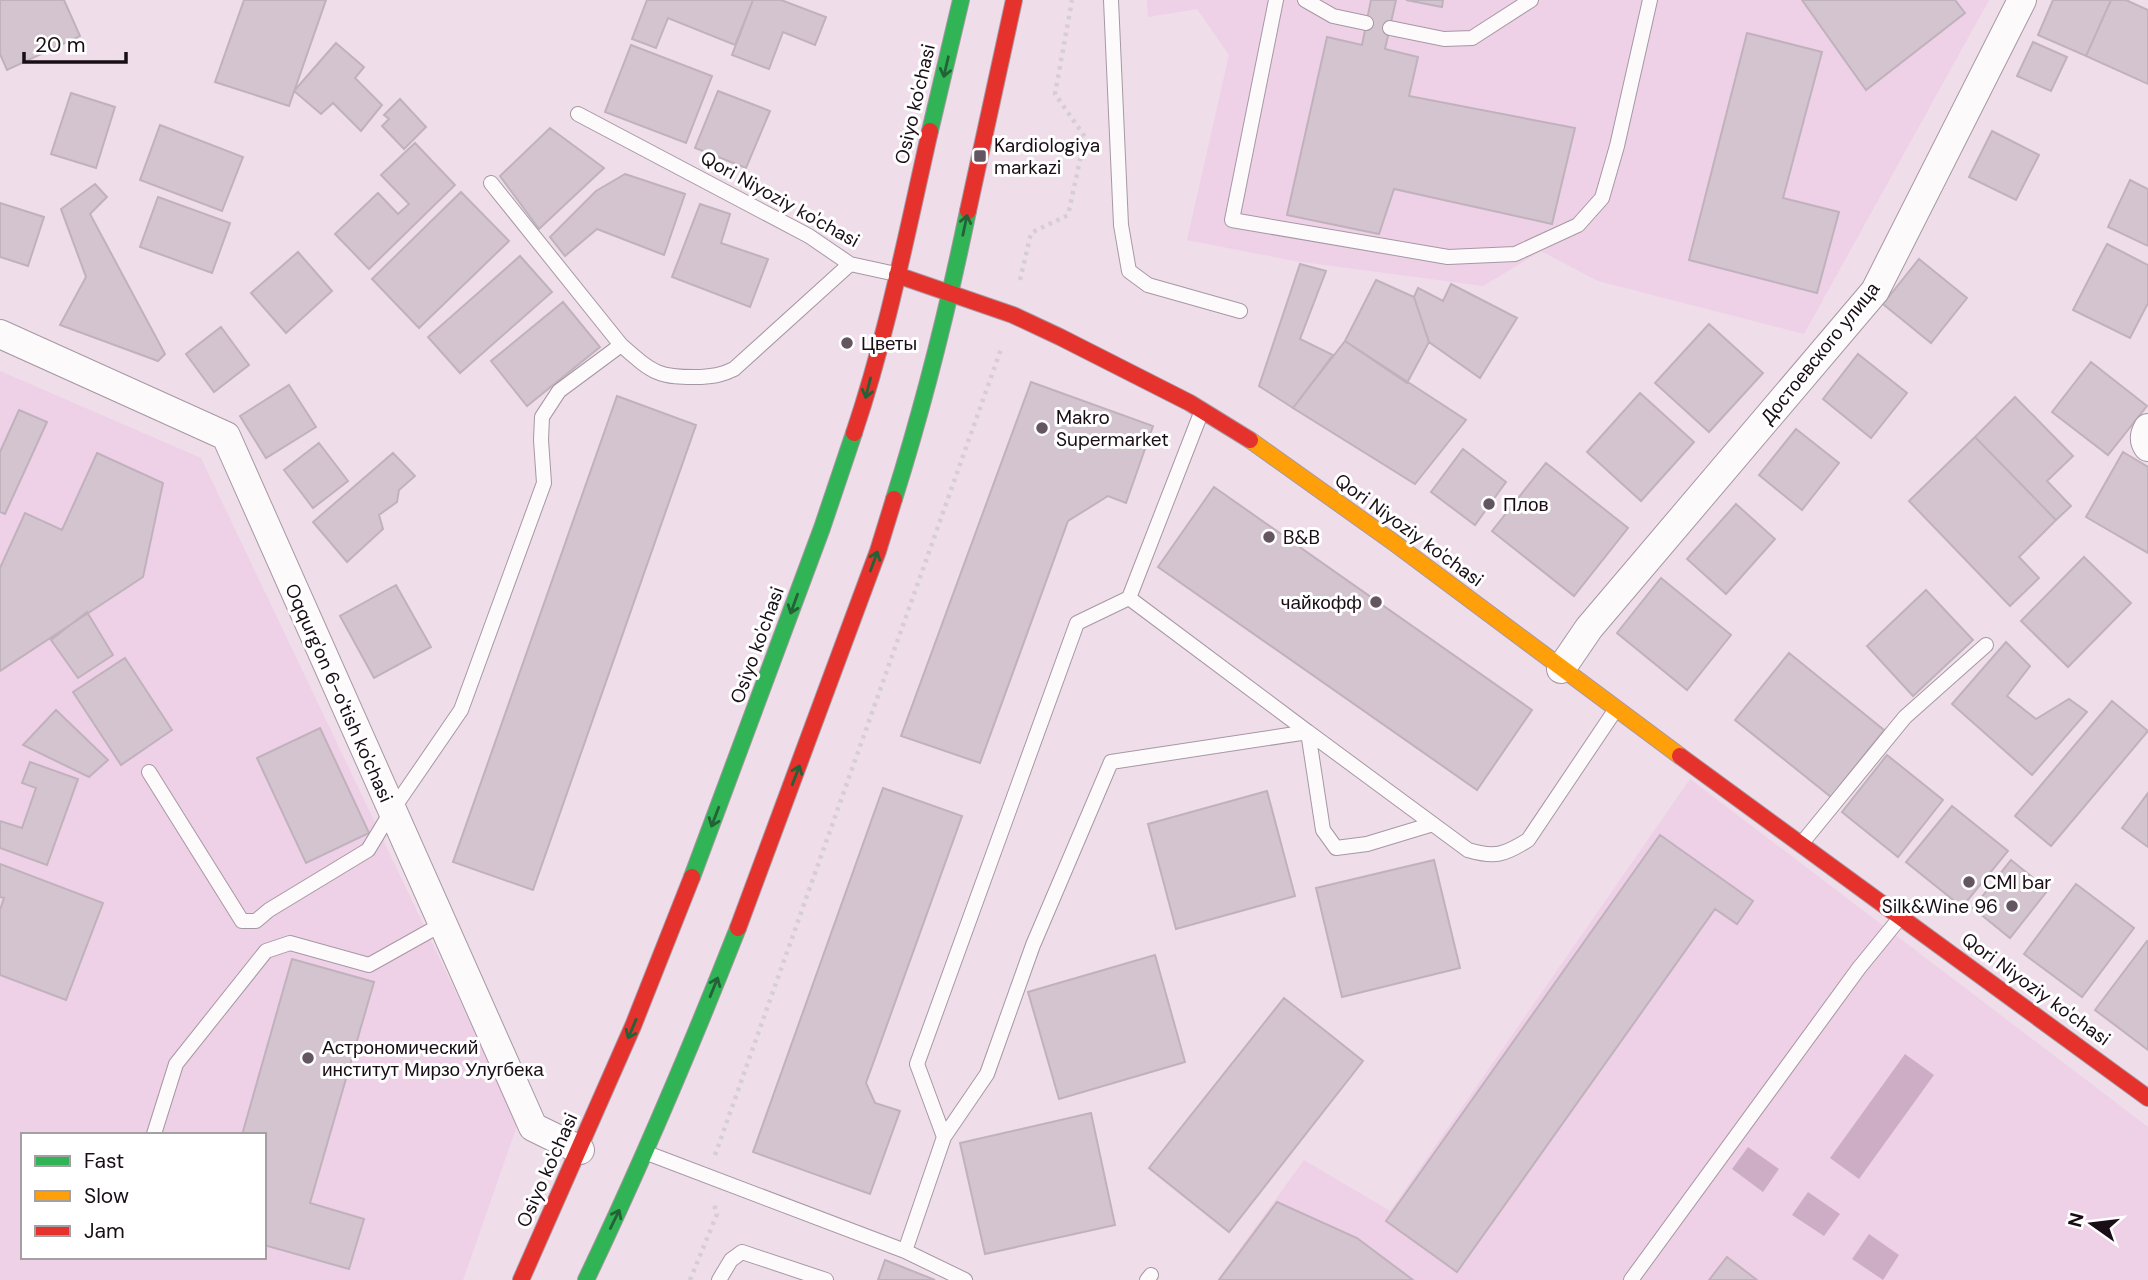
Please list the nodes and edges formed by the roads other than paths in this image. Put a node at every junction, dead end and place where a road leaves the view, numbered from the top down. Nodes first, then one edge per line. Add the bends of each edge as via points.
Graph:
1 (961, 0) edge
2 (1014, 0) edge
3 (1111, 0) edge
4 (1276, 0) edge
5 (1305, 0) edge
6 (1531, 0) edge
7 (1650, 0) edge
8 (2022, 0) edge
9 (1366, 23) dead end
10 (1390, 28) dead end
11 (578, 114) dead end
12 (491, 183) dead end
13 (850, 264) junction
14 (897, 275) junction
15 (951, 292) junction
16 (1240, 311) dead end
17 (0, 334) edge
18 (621, 345) junction
19 (1202, 411) junction
20 (2148, 428) edge
21 (2148, 447) edge
22 (1129, 598) junction
23 (1986, 645) dead end
24 (1561, 669) junction
25 (1616, 708) junction
26 (1308, 732) junction
27 (149, 772) dead end
28 (391, 812) junction
29 (1433, 824) junction
30 (1801, 844) junction
31 (1901, 916) junction
32 (444, 923) junction
33 (2148, 1098) edge
34 (154, 1133) edge
35 (944, 1137) junction
36 (580, 1150) junction
37 (645, 1153) junction
38 (905, 1251) junction
39 (587, 1276) edge
40 (521, 1280) edge
41 (606, 1280) edge
42 (719, 1280) edge
43 (826, 1280) edge
44 (965, 1280) edge
45 (1631, 1280) edge

1 -> 14 main road, Osiyo ko'chasi
15 -> 2 main road
3 - 16 lane via 1121,225 1129,271 1148,285
4 - 7 lane via 1232,220 1448,257 1515,254 1578,225 1602,198
5 - 9 lane via 1333,16
6 - 10 lane via 1472,38 1444,39
8 - 24 street, Достоевского улица via 1875,291 1589,628
11 - 13 lane, Qori Niyoziy ko'chasi via 809,236
12 - 18 lane
13 - 14 lane, Qori Niyoziy ko'chasi
13 - 18 lane via 722,376 671,378 647,368
14 - 15 main road, Qori Niyoziy ko'chasi
14 -> 36 main road, Osiyo ko'chasi via 864,402 822,528 683,901
15 - 19 main road, Qori Niyoziy ko'chasi via 1060,337
37 -> 15 main road via 737,930 878,551 918,422
17 - 28 street, Oqqurg'on 6-o'tish ko'chasi via 226,436
18 - 28 lane via 559,391 542,417 544,483 461,709
19 - 22 lane
19 - 24 main road, Qori Niyoziy ko'chasi via 1370,526
20 - 21 street via 2144,434
22 - 26 lane
22 - 35 lane via 1077,623 917,1064
23 - 30 lane via 1905,717
24 - 25 main road, Qori Niyoziy ko'chasi
25 - 29 lane via 1528,840 1506,854 1486,855 1468,849
25 - 30 main road, Qori Niyoziy ko'chasi
26 - 29 lane
26 - 29 lane via 1323,830 1336,848 1367,844
26 - 35 lane via 1111,762 1033,945 987,1074
27 - 28 lane via 242,921 256,921 368,850
28 - 32 street, Oqqurg'on 6-o'tish ko'chasi
30 - 31 main road, Qori Niyoziy ko'chasi
31 - 33 main road, Qori Niyoziy ko'chasi
31 - 45 lane
32 - 34 lane via 369,965 290,943 266,951 176,1064
32 - 36 street, Oqqurg'on 6-o'tish ko'chasi via 533,1127
35 - 38 lane
36 - 40 main road, Osiyo ko'chasi
37 - 38 lane
39 -> 37 main road
38 - 44 lane
39 - 41 lane
42 - 43 lane via 742,1252

